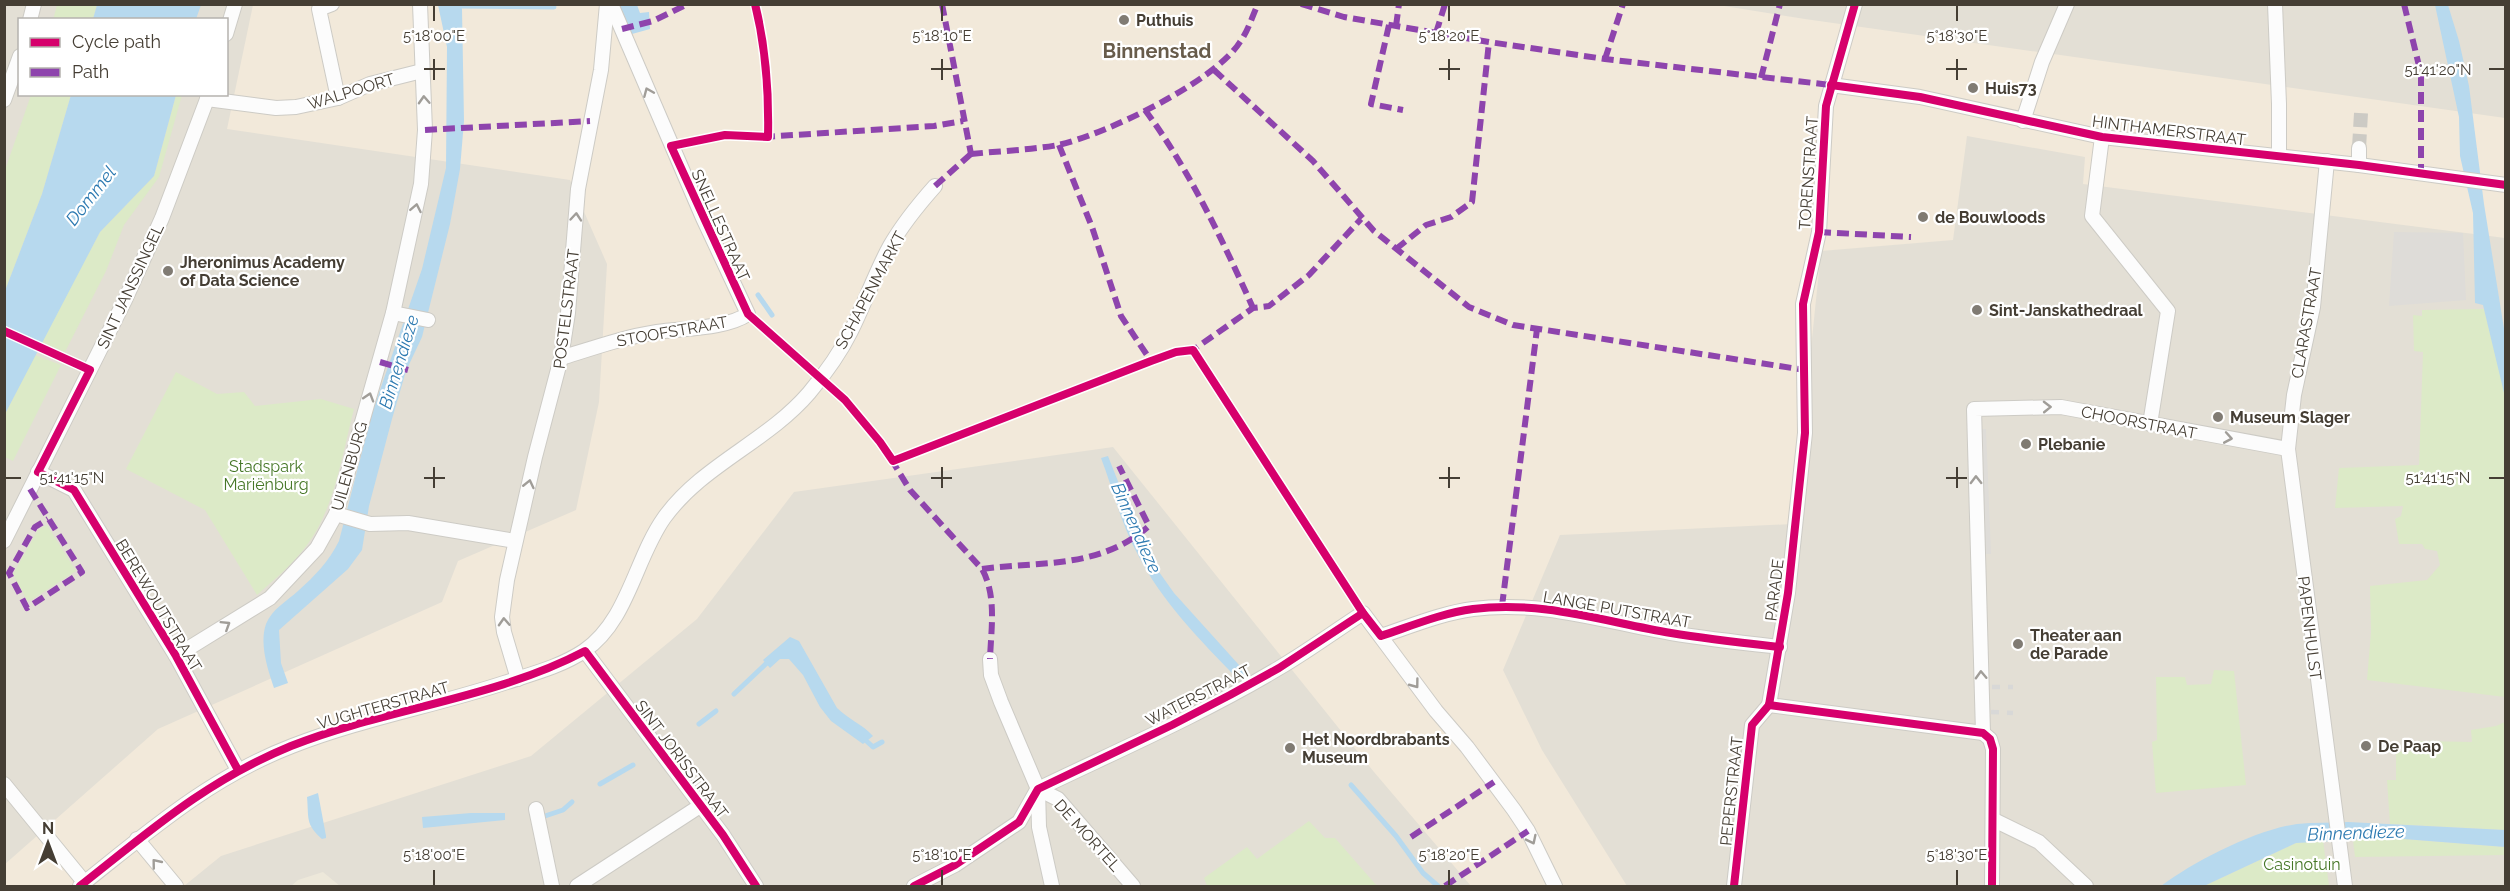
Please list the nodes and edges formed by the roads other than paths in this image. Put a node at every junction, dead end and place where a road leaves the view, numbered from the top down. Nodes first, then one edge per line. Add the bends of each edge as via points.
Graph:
1 (235, 4) edge
2 (332, 4) edge
3 (420, 4) edge
4 (609, 4) edge
5 (1855, 4) edge
6 (2067, 4) edge
7 (2275, 4) edge
8 (228, 27) edge
9 (18, 62) edge
10 (422, 71) junction
11 (1832, 85) junction
12 (208, 97) edge
13 (338, 98) junction
14 (4, 100) edge
15 (2023, 121) junction
16 (2102, 137) junction
17 (2360, 148) tunnel mouth
18 (2278, 156) junction
19 (2327, 161) junction
20 (2359, 165) junction
21 (2500, 184) edge
22 (935, 186) dead end
23 (398, 314) junction
24 (748, 314) joint
25 (428, 320) dead end
26 (561, 358) junction
27 (1805, 370) joint
28 (807, 395) joint
29 (2150, 424) junction
30 (2288, 449) junction
31 (38, 472) junction
32 (340, 516) junction
33 (4, 541) edge
34 (515, 541) junction
35 (1382, 636) junction
36 (1780, 647) junction
37 (585, 651) junction
38 (176, 656) junction
39 (990, 659) dead end
40 (518, 679) junction
41 (1769, 705) junction
42 (1983, 733) junction
43 (238, 770) junction
44 (4, 784) edge
45 (1038, 789) junction
46 (700, 806) junction
47 (536, 809) dead end
48 (1994, 820) junction
49 (137, 839) junction
50 (83, 885) edge
51 (176, 886) edge
52 (552, 886) edge
53 (577, 886) edge
54 (756, 886) edge
55 (914, 886) edge
56 (1052, 886) edge
57 (1133, 886) edge
58 (1554, 886) edge
59 (1734, 886) edge
60 (1992, 886) edge
61 (2086, 886) edge
62 (2345, 886) edge

1 - 8 street
2 - 13 street via 319,9
3 - 10 street, UILENBURG
24 -> 4 street, SNELLESTRAAT
26 -> 4 street, POSTELSTRAAT via 579,189
5 - 11 street, TORENSTRAAT
6 - 15 street
7 - 18 street
9 - 14 street
10 - 13 street, WALPOORT via 370,84
23 -> 10 street, UILENBURG via 421,184 425,130
11 - 15 street, HINTHAMERSTRAAT via 1920,97
11 - 27 street, TORENSTRAAT via 1826,106 1819,232 1803,304
12 - 13 street, WALPOORT via 276,108
12 - 31 street, SINT JANSSINGEL via 144,259
15 - 16 street, HINTHAMERSTRAAT
16 - 18 street, HINTHAMERSTRAAT
16 - 29 street via 2092,216 2168,311
17 - 20 street
18 - 19 street, HINTHAMERSTRAAT
19 - 20 street, HINTHAMERSTRAAT
19 - 30 street, CLARASTRAAT via 2313,307 2294,395
20 - 21 street, HINTHAMERSTRAAT
22 - 28 street, SCHAPENMARKT via 891,244 842,347
23 - 25 street
32 -> 23 street, UILENBURG
24 - 26 street, STOOFSTRAAT via 730,322 616,340
34 -> 26 street, POSTELSTRAAT
27 - 36 street, PARADE via 1805,433
28 - 37 street, VUGHTERSTRAAT via 770,429 678,500 654,533 614,619
29 -> 30 street, CHOORSTRAAT
42 -> 29 street, CHOORSTRAAT via 1974,409 2061,407
30 - 62 street, PAPENHULST
31 - 33 street, SINT JANSSINGEL
31 - 38 street, BEREWOUTSTRAAT via 74,490
32 - 34 street via 370,524 408,523
38 -> 32 street, UILENBURG via 270,598 317,548
40 -> 34 street, POSTELSTRAAT via 502,617
35 - 36 street, LANGE PUTSTRAAT via 1471,609 1525,607 1566,611 1671,633
35 - 45 street, WATERSTRAAT via 1363,613 1230,695
35 -> 58 street via 1514,810
36 - 41 street, PARADE
37 - 40 street, VUGHTERSTRAAT via 550,669
37 - 46 street, SINT JORISSTRAAT
38 - 43 street, BEREWOUTSTRAAT
39 - 45 street via 1000,702
40 - 43 street, VUGHTERSTRAAT via 370,720 292,746
41 - 42 street
41 - 59 street, PEPERSTRAAT via 1752,725
42 - 48 street via 1993,749
43 - 49 street, VUGHTERSTRAAT
44 - 50 street
45 - 55 street via 1019,822 955,865
45 - 56 street via 1039,827
45 - 57 street, DE MORTEL via 1058,799
46 - 53 street
46 - 54 street, SINT JORISSTRAAT
47 - 52 street
48 - 60 street
48 - 61 street via 2039,842
49 - 50 street, VUGHTERSTRAAT
51 -> 49 street

